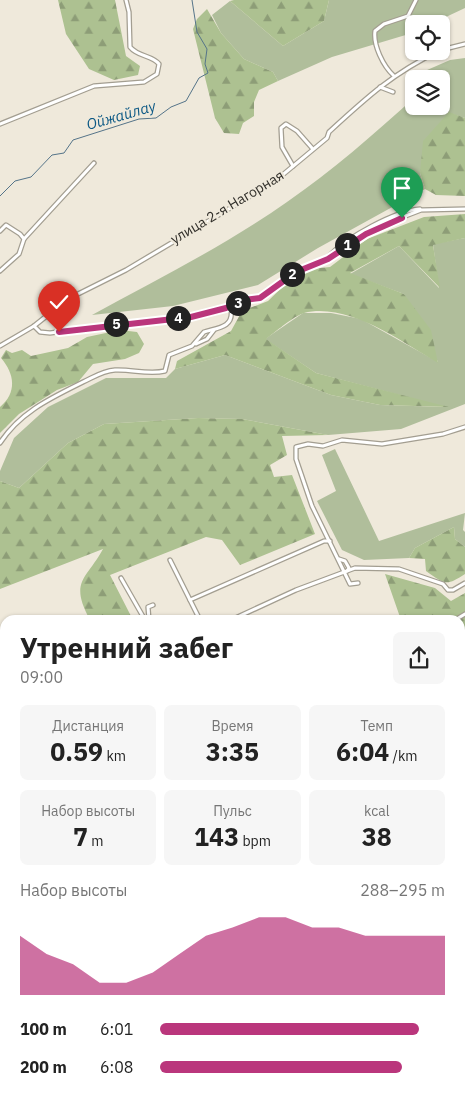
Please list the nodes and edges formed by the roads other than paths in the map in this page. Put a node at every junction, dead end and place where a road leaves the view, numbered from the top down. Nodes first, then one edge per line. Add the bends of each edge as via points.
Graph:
1 (126, 0) edge
2 (416, 0) edge
3 (465, 44) edge
4 (450, 47) edge
5 (423, 60) edge
6 (394, 76) junction
7 (380, 87) junction
8 (393, 92) dead end
9 (0, 124) edge
10 (312, 148) junction
11 (94, 163) dead end
12 (292, 166) junction
13 (465, 209) edge
14 (0, 231) edge
15 (24, 239) junction
16 (0, 271) edge
17 (226, 308) junction
18 (34, 326) junction
19 (214, 330) junction
20 (194, 344) junction
21 (0, 346) edge
22 (465, 427) edge
23 (0, 443) edge
24 (330, 541) junction
25 (338, 558) junction
26 (170, 560) dead end
27 (344, 571) junction
28 (121, 578) dead end
29 (358, 583) dead end
30 (465, 583) edge
31 (190, 600) junction
32 (153, 606) dead end
33 (142, 615) edge
34 (149, 615) edge
35 (198, 615) edge
36 (242, 615) edge

1 - 9 street via 130,12 130,47 143,57 156,60 159,64 156,74 144,82 94,86
2 - 6 street via 408,16 384,24 375,31 380,55
3 - 4 street, улица 2-я Нагорная
5 - 6 street, улица 2-я Нагорная
6 - 7 street, улица 2-я Нагорная
7 - 8 street
7 - 10 street, улица 2-я Нагорная via 329,132 327,138
10 - 12 street, улица 2-я Нагорная
10 - 12 street via 292,126 286,124 281,128 282,147
11 - 15 street
12 - 18 street, улица 2-я Нагорная via 268,186 126,270 68,299
13 - 17 street via 423,210 366,234 328,259 296,272 260,298 244,300
14 - 15 street via 6,225
15 - 16 street via 19,254
17 - 18 street via 191,317 50,333 40,332
17 - 19 street via 232,314 228,323
18 - 21 street, улица 2-я Нагорная
19 - 20 street via 207,339
19 - 20 street via 204,332
20 - 23 street via 170,355 165,371 101,372 46,400 17,422
22 - 24 street via 382,444 342,440 323,446 308,444 296,447 296,459 312,506
24 - 25 street
24 - 31 street
25 - 27 street
25 - 27 street via 348,564 349,568
26 - 31 street
27 - 29 street via 350,584
27 - 30 street via 394,568 443,584 448,590
27 - 36 street
28 - 33 street
31 - 35 street
32 - 34 street via 148,607

